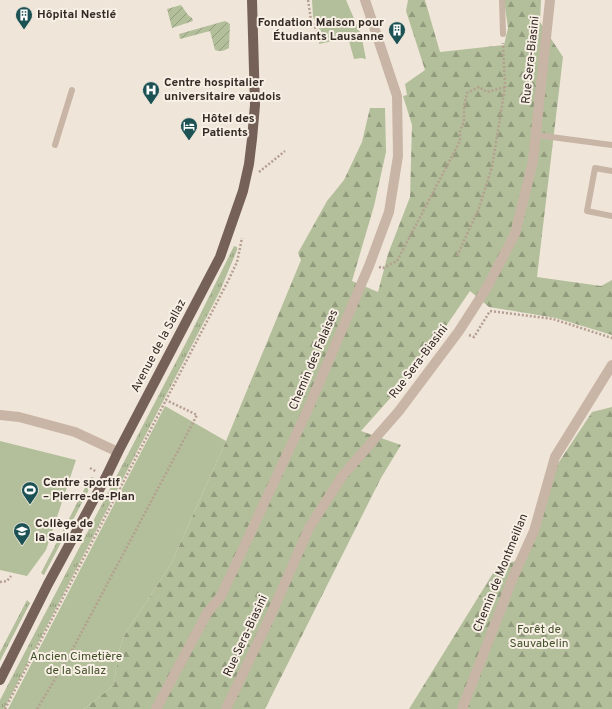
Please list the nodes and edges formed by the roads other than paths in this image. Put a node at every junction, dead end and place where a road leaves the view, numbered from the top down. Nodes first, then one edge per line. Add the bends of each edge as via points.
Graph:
1 (252, 0) edge
2 (365, 0) edge
3 (502, 0) edge
4 (550, 0) edge
5 (503, 34) road end
6 (72, 90) dead end
7 (536, 135) junction
8 (55, 145) dead end
9 (612, 145) edge
10 (612, 171) edge
11 (612, 216) edge
12 (612, 365) edge
13 (0, 415) edge
14 (118, 452) junction
15 (0, 680) edge
16 (156, 709) edge
17 (226, 709) edge
18 (462, 709) edge

1 - 14 main road, Avenue de la Sallaz via 255,105 249,164 243,191 220,257
2 - 16 street, Chemin des Falaises via 397,96 398,156 390,212 308,409 221,596 207,613
3 - 5 lane
4 - 7 street, Rue Sera-Biasini
6 - 8 lane
7 - 9 lane
7 - 17 street, Rue Sera-Biasini via 533,161 516,234 460,331 399,411 342,475 309,528
10 - 11 lane via 595,168 587,211
12 - 18 street, Chemin de Montmeillan via 555,457 534,531 514,575
13 - 14 street via 19,417 75,432
14 - 15 main road, Avenue de la Sallaz

